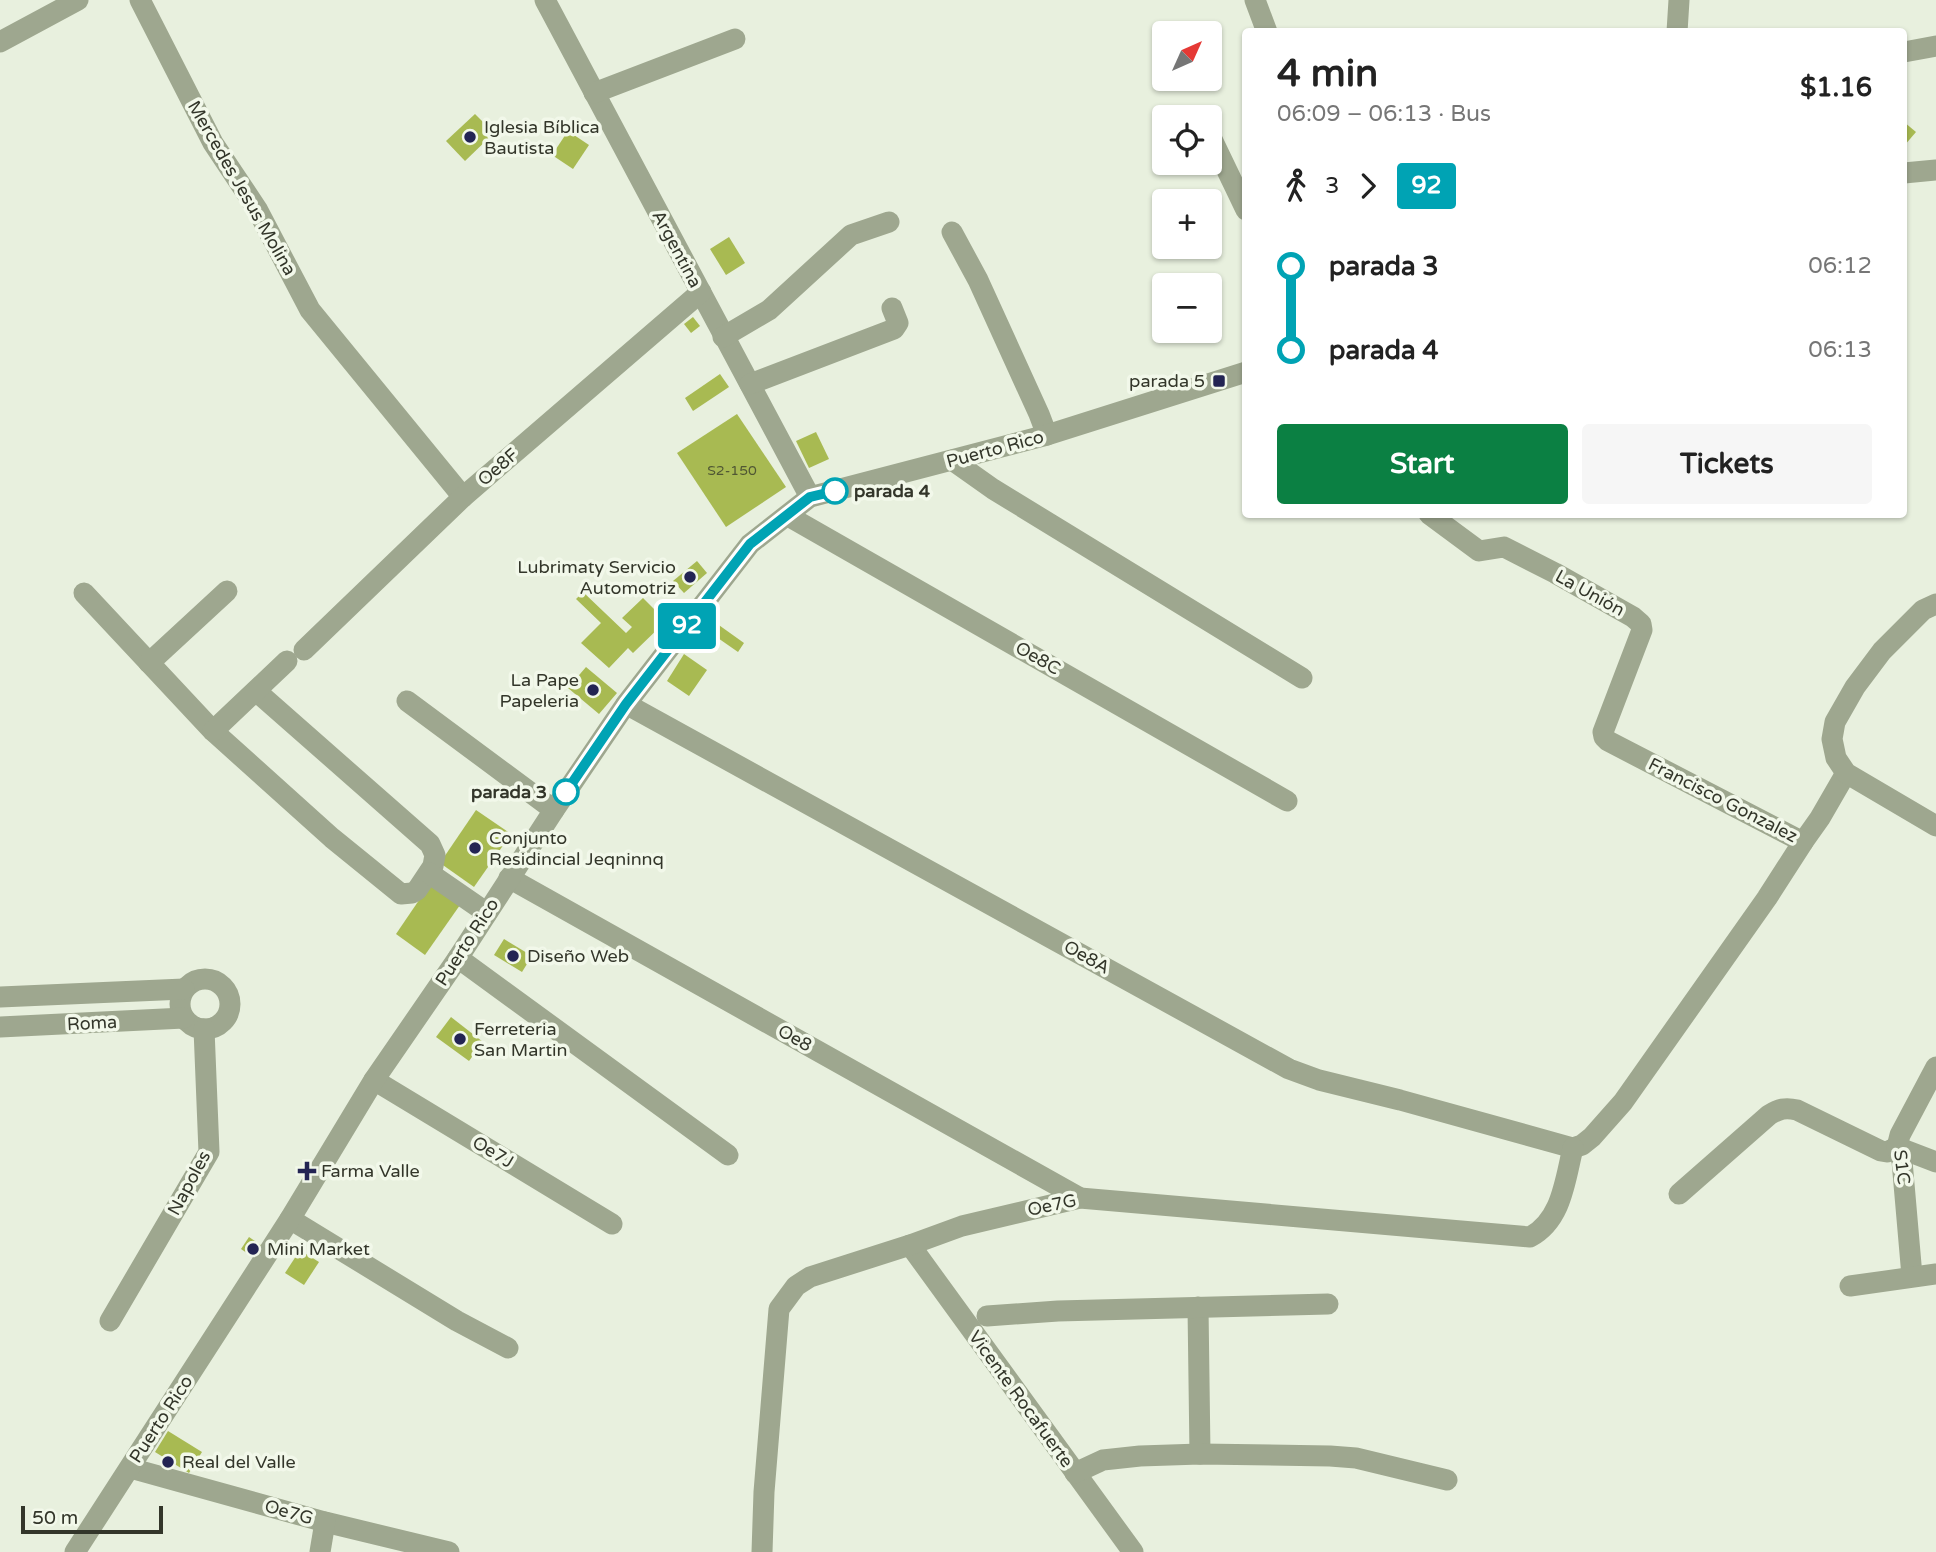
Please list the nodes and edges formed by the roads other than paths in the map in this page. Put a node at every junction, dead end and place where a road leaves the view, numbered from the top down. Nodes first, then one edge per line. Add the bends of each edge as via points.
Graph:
1 (78, 0) edge
2 (140, 0) edge
3 (544, 0) edge
4 (1255, 0) edge
5 (1679, 0) edge
6 (1266, 28) edge
7 (1677, 28) edge
8 (735, 39) dead end
9 (0, 42) edge
10 (1936, 46) edge
11 (1907, 51) edge
12 (594, 93) junction
13 (1222, 160) edge
14 (1936, 170) edge
15 (1907, 173) edge
16 (1242, 202) edge
17 (889, 222) dead end
18 (952, 232) dead end
19 (701, 292) junction
20 (892, 308) dead end
21 (723, 337) junction
22 (1242, 373) edge
23 (750, 384) junction
24 (1047, 435) junction
25 (952, 460) junction
26 (463, 497) junction
27 (810, 497) junction
28 (788, 516) junction
29 (1434, 518) edge
30 (227, 592) dead end
31 (84, 593) dead end
32 (1936, 604) edge
33 (149, 663) junction
34 (1302, 678) dead end
35 (256, 691) junction
36 (407, 701) dead end
37 (626, 704) junction
38 (213, 731) junction
39 (1608, 741) joint
40 (1846, 773) junction
41 (1287, 800) dead end
42 (554, 810) junction
43 (1936, 825) edge
44 (1803, 842) junction
45 (429, 873) junction
46 (509, 878) junction
47 (487, 913) junction
48 (458, 958) junction
49 (184, 989) junction
50 (0, 997) edge
51 (184, 1018) junction
52 (0, 1027) edge
53 (204, 1029) junction
54 (1936, 1068) edge
55 (374, 1080) junction
56 (1897, 1147) junction
57 (1573, 1148) junction
58 (728, 1155) dead end
59 (1936, 1162) edge
60 (1679, 1194) dead end
61 (1080, 1198) junction
62 (289, 1219) junction
63 (612, 1224) dead end
64 (910, 1245) junction
65 (1936, 1274) edge
66 (1913, 1276) junction
67 (1850, 1286) dead end
68 (1328, 1304) dead end
69 (1198, 1307) junction
70 (987, 1316) dead end
71 (110, 1321) dead end
72 (508, 1348) dead end
73 (1200, 1454) junction
74 (130, 1468) junction
75 (1075, 1473) junction
76 (1447, 1480) dead end
77 (325, 1522) junction
78 (75, 1552) edge
79 (320, 1552) edge
80 (449, 1552) edge
81 (762, 1552) edge
82 (1133, 1552) edge

1 - 9 street
2 - 26 street, Mercedes Jesus Molina via 213,143 257,209 310,310
3 - 12 street, Argentina
4 - 6 street
5 - 7 street
8 - 12 street
10 - 11 street
12 - 19 street, Argentina
13 - 16 street
14 - 15 street
17 - 21 street via 851,234 769,310
18 - 24 street via 978,279
19 - 21 street, Argentina
19 - 26 street, Oe8F
20 - 23 street via 898,323 894,329
21 - 23 street, Argentina
22 - 24 street, Puerto Rico
23 - 27 street, Argentina
24 - 25 street, Puerto Rico
25 - 27 street, Puerto Rico
25 - 34 street
26 - 35 street, Oe8F
27 - 28 street, Puerto Rico
28 - 37 street, Puerto Rico via 750,544
28 - 41 street, Oe8C
29 - 39 street, La Unión via 1479,551 1504,547 1641,624 1603,732
30 - 33 street
31 - 33 street
32 - 40 street via 1923,610 1882,650 1835,722 1836,758
33 - 38 street
35 - 38 street, Oe8F
35 - 45 street via 430,844 435,860
36 - 42 street
37 - 42 street, Puerto Rico
37 - 57 street, Oe8A via 1289,1069
38 - 45 street via 401,894 417,890
39 - 44 street, Francisco Gonzalez
40 - 43 street
40 - 44 street, Francisco Gonzalez
42 - 46 street, Puerto Rico
44 - 57 street via 1623,1102 1592,1137
45 - 47 street
46 - 47 street, Puerto Rico
46 - 61 street, Oe8
47 - 48 street, Puerto Rico
48 - 55 street, Puerto Rico
48 - 58 street
49 - 50 street, Roma
49 - 51 street via 179,1004
49 - 53 street via 202,978 212,979 228,992 229,1013 223,1022
51 - 52 street, Roma
51 - 53 street
53 - 71 street, Napoles via 209,1152
54 - 56 street, S1C
55 - 62 street, Puerto Rico
55 - 63 street, Oe7J
56 - 59 street
56 - 60 street via 1881,1151 1797,1110 1779,1109
56 - 66 street, S1C
57 - 61 street, Oe7G via 1556,1213 1530,1237
61 - 64 street, Oe7G via 962,1226
62 - 72 street
62 - 74 street, Puerto Rico
64 - 75 street, Vicente Rocafuerte
64 - 81 street, Oe7G via 810,1277 796,1286 779,1309
65 - 66 street
66 - 67 street
68 - 69 street
69 - 70 street
69 - 73 street
73 - 75 street via 1110,1458
73 - 76 street via 1343,1457
74 - 77 street, Oe7G
74 - 78 street, Puerto Rico
75 - 82 street, Vicente Rocafuerte
77 - 79 street
77 - 80 street, Oe7G

